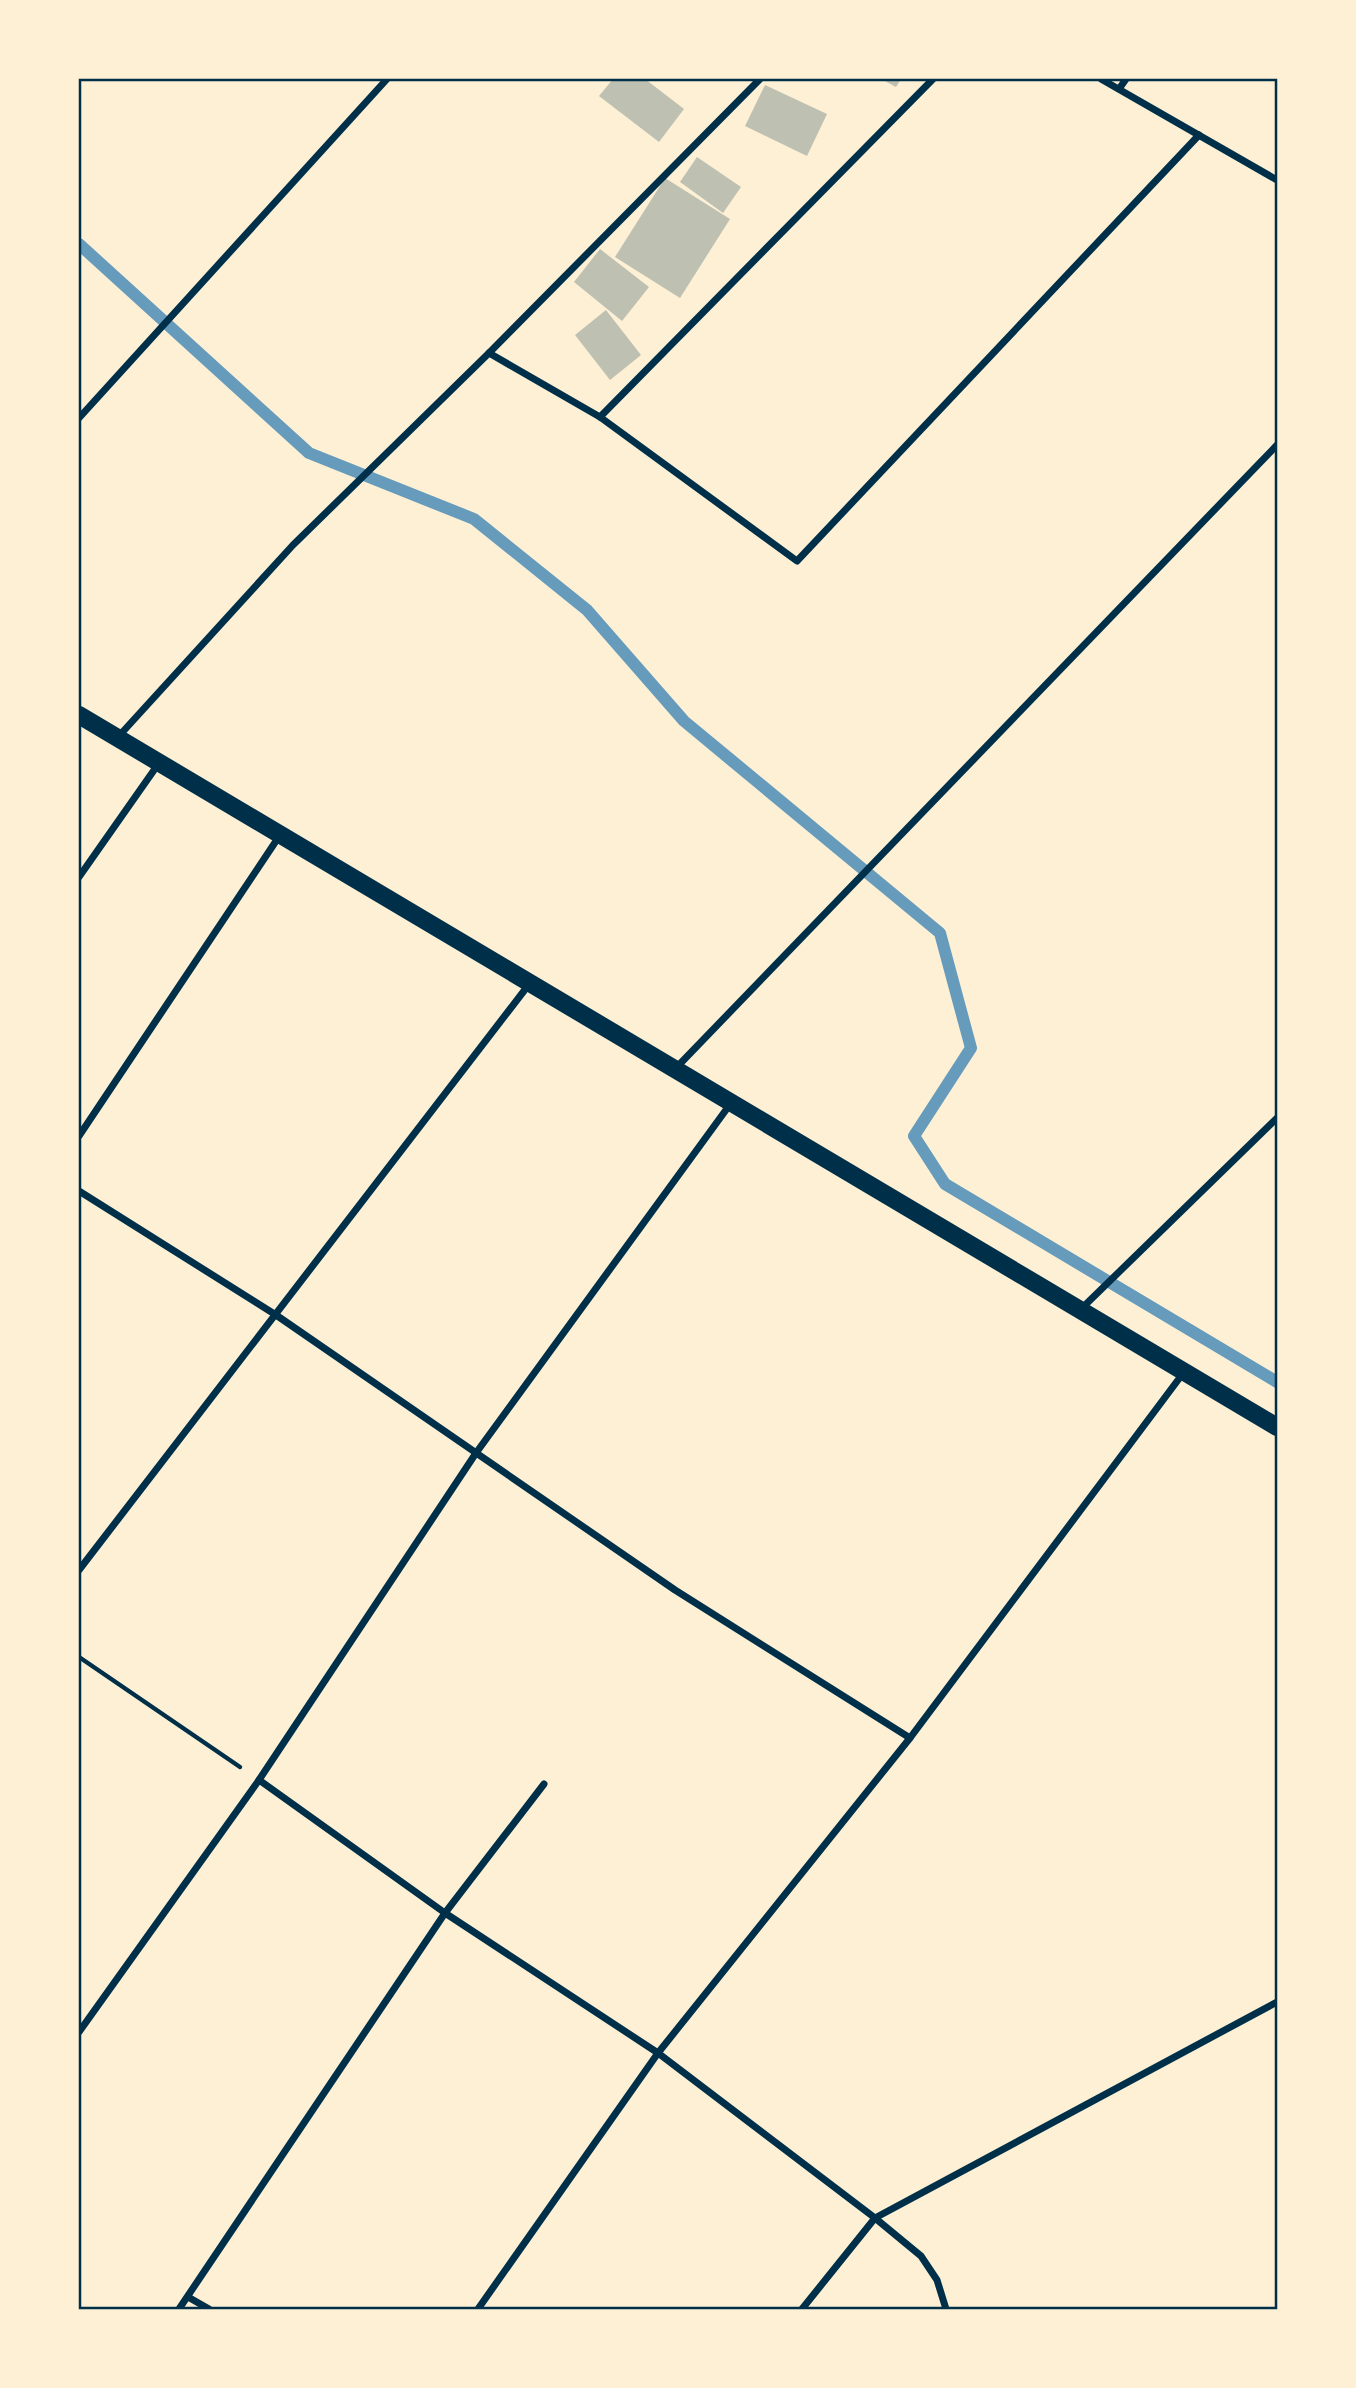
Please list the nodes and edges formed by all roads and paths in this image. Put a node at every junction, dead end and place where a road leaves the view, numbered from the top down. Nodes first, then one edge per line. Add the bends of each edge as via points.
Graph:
1 (387, 79) edge
2 (760, 79) edge
3 (933, 79) edge
4 (1101, 79) edge
5 (1126, 79) edge
6 (1119, 89) junction
7 (1199, 135) junction
8 (1277, 180) edge
9 (489, 353) junction
10 (600, 417) junction
11 (79, 418) edge
12 (1277, 445) edge
13 (79, 715) edge
14 (118, 738) junction
15 (159, 762) junction
16 (281, 834) junction
17 (79, 877) edge
18 (530, 982) junction
19 (675, 1069) junction
20 (731, 1102) junction
21 (1277, 1118) edge
22 (79, 1136) edge
23 (79, 1191) edge
24 (1081, 1310) junction
25 (276, 1315) junction
26 (1185, 1372) junction
27 (1277, 1427) edge
28 (476, 1453) junction
29 (79, 1570) edge
30 (79, 1657) edge
31 (910, 1738) junction
32 (259, 1780) junction
33 (544, 1784) dead end
34 (445, 1913) junction
35 (1277, 2002) edge
36 (79, 2032) edge
37 (658, 2053) junction
38 (875, 2218) junction
39 (188, 2297) junction
40 (179, 2309) edge
41 (209, 2309) edge
42 (478, 2309) edge
43 (802, 2309) edge
44 (946, 2309) edge

1 - 11 street
2 - 9 street
3 - 10 street
4 - 6 street
5 - 6 street
6 - 7 street
7 - 8 street
7 - 10 street via 797,561
9 - 10 street
9 - 14 street via 293,545
12 - 19 street
13 - 14 main road
14 - 15 main road
15 - 16 main road
15 - 17 street
16 - 18 main road
16 - 22 street
18 - 19 main road
18 - 25 street
19 - 20 main road
20 - 24 main road
20 - 28 street
21 - 24 street
23 - 25 street
24 - 26 main road
25 - 28 street
25 - 29 street
26 - 27 main road
26 - 31 street
28 - 31 street via 674,1590
28 - 32 street
30 - 32 path
31 - 37 street
32 - 34 street
32 - 36 street
33 - 34 street
34 - 37 street
34 - 39 street
35 - 38 street
37 - 38 street
37 - 42 street
38 - 43 street
38 - 44 street via 921,2256 937,2280
39 - 40 street
39 - 41 street

